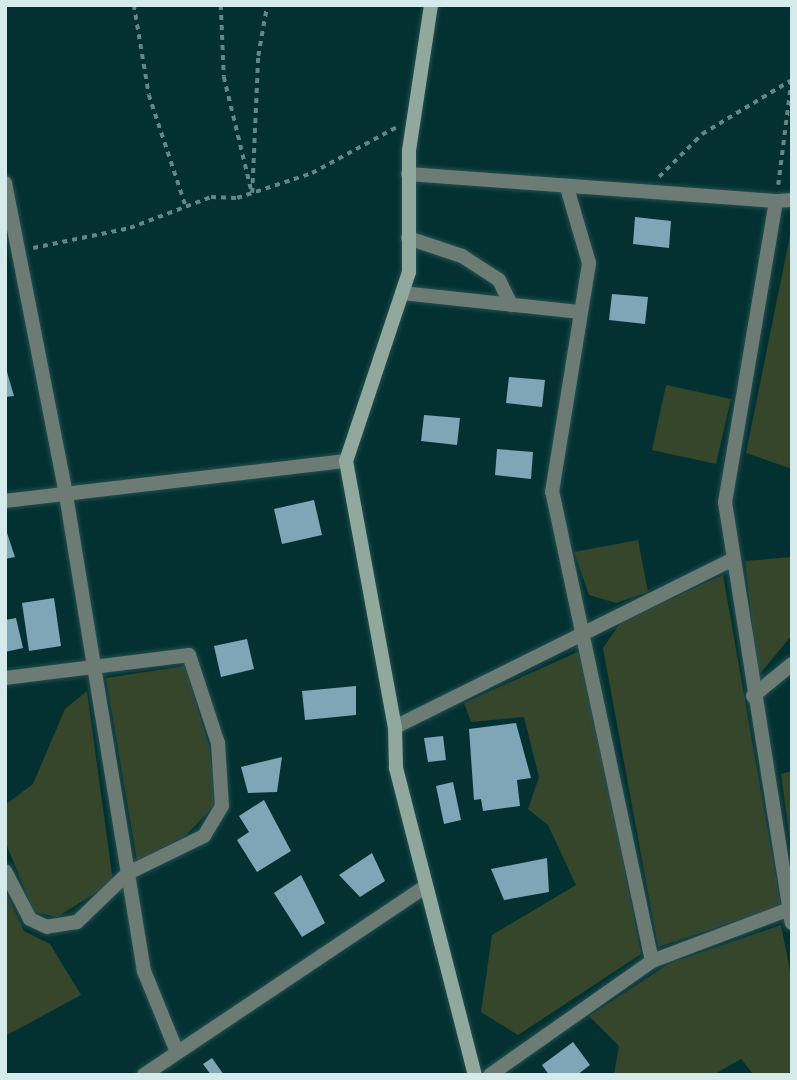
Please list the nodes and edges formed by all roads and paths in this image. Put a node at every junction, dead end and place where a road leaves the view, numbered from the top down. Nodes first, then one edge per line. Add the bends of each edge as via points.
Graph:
1 (134, 5) edge
2 (221, 5) edge
3 (267, 5) edge
4 (431, 5) edge
5 (792, 74) edge
6 (790, 81) edge
7 (415, 118) junction
8 (408, 174) junction
9 (5, 183) edge
10 (567, 188) junction
11 (648, 188) junction
12 (252, 192) junction
13 (792, 200) edge
14 (776, 201) junction
15 (186, 207) junction
16 (408, 238) junction
17 (18, 251) junction
18 (402, 293) junction
19 (511, 305) junction
20 (581, 312) junction
21 (346, 461) junction
22 (66, 495) junction
23 (5, 500) edge
24 (733, 559) junction
25 (586, 631) junction
26 (792, 664) edge
27 (93, 667) junction
28 (5, 678) edge
29 (753, 696) junction
30 (395, 727) junction
31 (5, 872) edge
32 (128, 873) junction
33 (423, 888) junction
34 (791, 914) edge
35 (652, 961) junction
36 (177, 1052) junction
37 (144, 1075) edge
38 (475, 1075) edge
39 (489, 1075) edge

1 - 15 path via 149,95
2 - 12 path via 224,77
3 - 12 path via 257,56
4 - 7 street
5 - 6 path
6 - 11 path via 702,134
6 - 14 path
7 - 8 street
7 - 12 path via 312,173
8 - 10 street
8 - 16 street
9 - 17 street
10 - 11 street
10 - 20 street via 589,263
11 - 14 street
12 - 15 path
13 - 14 street
14 - 24 street via 725,502
15 - 17 path via 130,228
16 - 18 street
16 - 19 street via 462,256 499,280
17 - 22 street
18 - 19 street
18 - 21 street
19 - 20 street
20 - 25 street via 552,492 572,607
21 - 22 street
21 - 30 street
22 - 23 street
22 - 27 street
24 - 25 street
24 - 29 street
25 - 30 street
25 - 35 street
26 - 29 street
27 - 28 street
27 - 32 street
27 - 32 street via 189,655 218,743 222,806 204,836
29 - 34 street
30 - 33 street via 396,768
31 - 32 street via 30,919 47,927 77,922
32 - 36 street via 144,971
33 - 36 street
33 - 38 street
34 - 35 street
35 - 39 street
36 - 37 street

